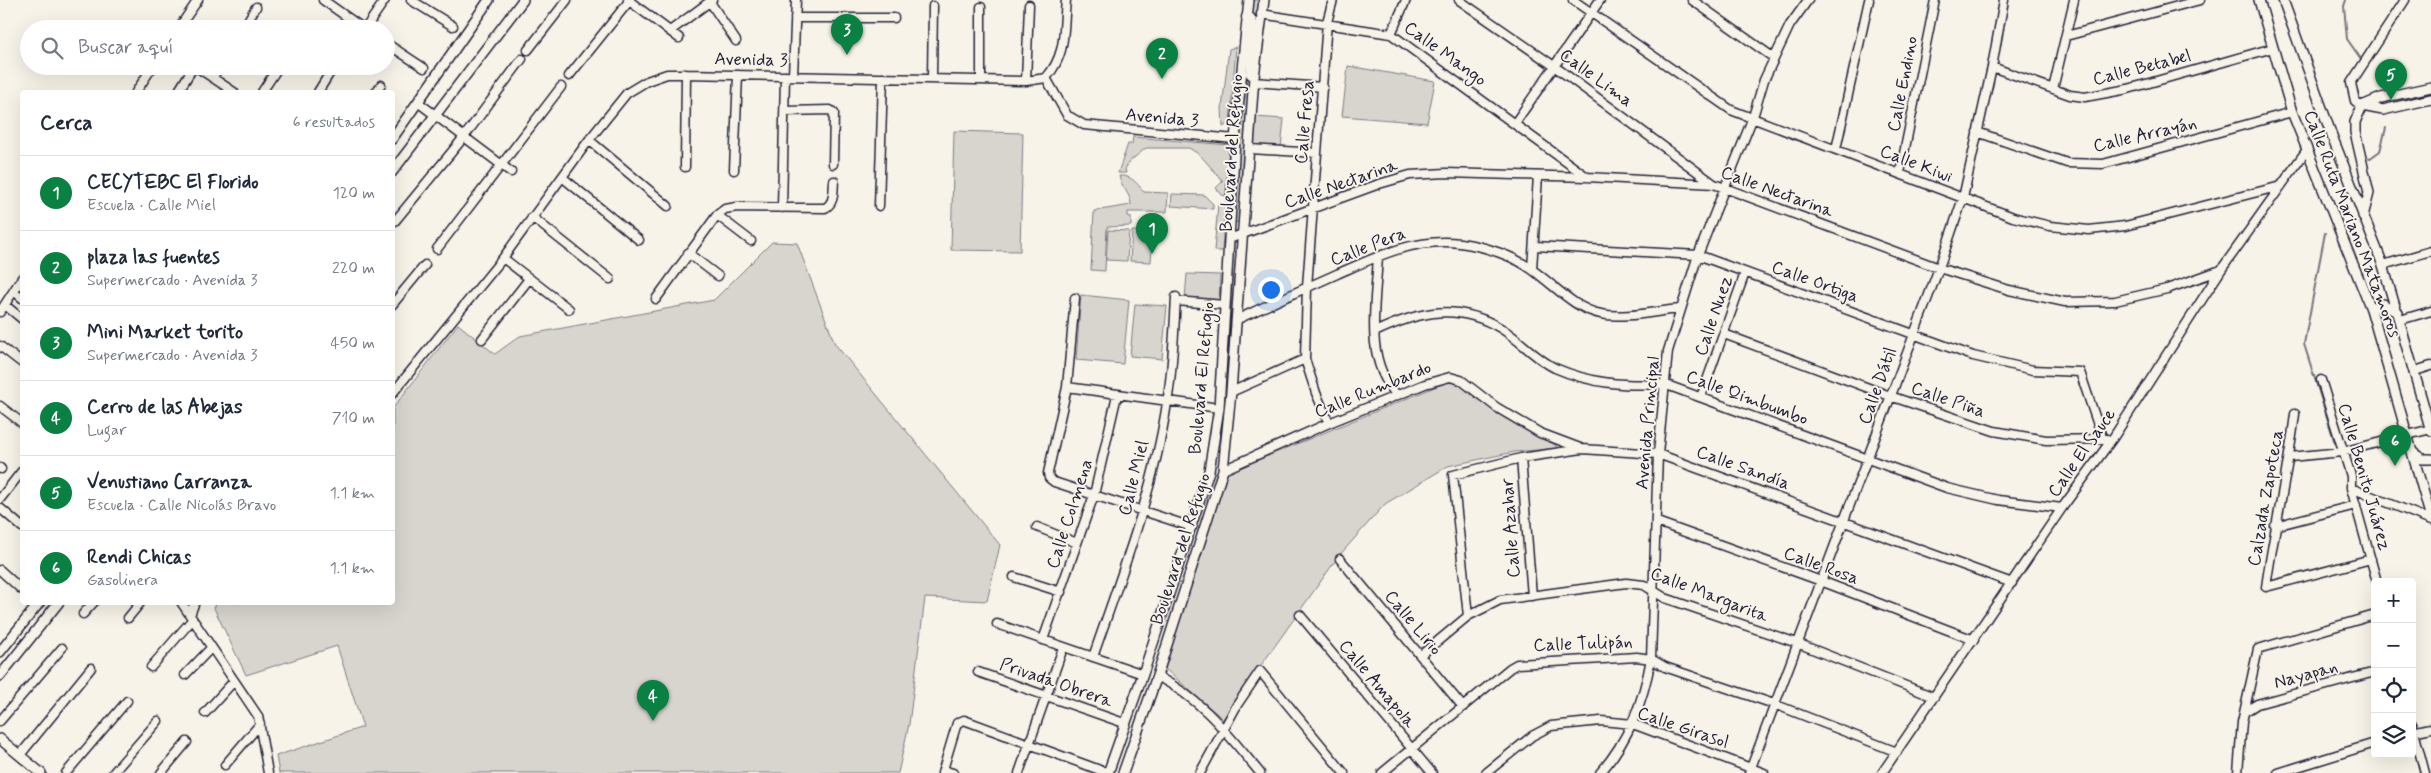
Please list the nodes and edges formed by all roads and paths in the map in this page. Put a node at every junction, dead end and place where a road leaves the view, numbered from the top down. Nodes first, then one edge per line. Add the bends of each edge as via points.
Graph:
1 (198, 0) edge
2 (323, 0) edge
3 (385, 0) edge
4 (411, 0) edge
5 (489, 0) edge
6 (523, 0) edge
7 (567, 0) edge
8 (629, 0) edge
9 (796, 0) edge
10 (1066, 0) edge
11 (1249, 0) edge
12 (1264, 0) edge
13 (1333, 0) edge
14 (1406, 0) edge
15 (1459, 0) edge
16 (1573, 0) edge
17 (1600, 0) edge
18 (1692, 0) edge
19 (1869, 0) edge
20 (1935, 0) edge
21 (2004, 0) edge
22 (2074, 0) edge
23 (2200, 0) edge
24 (2259, 0) edge
25 (2283, 0) edge
26 (2405, 0) edge
27 (711, 1) edge
28 (1804, 1) edge
29 (2181, 2) edge
30 (1029, 5) dead end
31 (933, 6) dead end
32 (256, 7) dead end
33 (981, 7) dead end
34 (1591, 13) junction
35 (1260, 14) junction
36 (1246, 17) junction
37 (795, 18) junction
38 (894, 18) dead end
39 (184, 20) edge
40 (248, 20) edge
41 (352, 20) edge
42 (371, 20) edge
43 (1327, 22) junction
44 (453, 26) dead end
45 (670, 31) junction
46 (1391, 34) junction
47 (2066, 36) junction
48 (679, 38) dead end
49 (736, 41) dead end
50 (2273, 48) junction
51 (395, 49) edge
52 (528, 50) dead end
53 (1774, 58) junction
54 (522, 59) dead end
55 (1554, 66) junction
56 (1992, 67) junction
57 (424, 68) dead end
58 (686, 74) junction
59 (147, 75) edge
60 (189, 75) edge
61 (210, 75) edge
62 (273, 75) edge
63 (328, 75) edge
64 (738, 75) junction
65 (569, 76) dead end
66 (789, 76) junction
67 (213, 77) joint
68 (884, 78) junction
69 (932, 78) junction
70 (1046, 78) junction
71 (981, 79) junction
72 (1254, 80) junction
73 (1026, 81) junction
74 (380, 85) dead end
75 (561, 86) dead end
76 (1323, 87) junction
77 (2431, 87) edge
78 (2052, 89) junction
79 (137, 90) edge
80 (179, 90) edge
81 (231, 90) edge
82 (263, 90) edge
83 (319, 90) edge
84 (377, 90) edge
85 (2431, 99) edge
86 (419, 103) junction
87 (2362, 106) junction
88 (785, 111) junction
89 (2292, 112) junction
90 (437, 115) junction
91 (1753, 118) junction
92 (1516, 123) junction
93 (1977, 132) junction
94 (395, 135) edge
95 (464, 137) junction
96 (1235, 139) junction
97 (589, 140) junction
98 (1250, 149) junction
99 (1836, 149) junction
100 (2306, 151) junction
101 (1317, 153) junction
102 (833, 164) dead end
103 (501, 165) junction
104 (685, 167) dead end
105 (395, 168) edge
106 (734, 170) dead end
107 (511, 172) dead end
108 (1900, 173) junction
109 (1538, 176) junction
110 (562, 177) junction
111 (1587, 177) junction
112 (834, 181) dead end
113 (1714, 184) junction
114 (2281, 186) junction
115 (1724, 187) junction
116 (1963, 198) junction
117 (668, 206) dead end
118 (879, 206) dead end
119 (782, 208) junction
120 (1313, 208) junction
121 (717, 215) junction
122 (2363, 216) junction
123 (532, 217) junction
124 (395, 221) dead end
125 (1242, 236) junction
126 (1229, 239) junction
127 (638, 240) dead end
128 (751, 241) dead end
129 (1535, 246) junction
130 (437, 249) dead end
131 (2431, 251) edge
132 (688, 253) junction
133 (1378, 256) junction
134 (1698, 256) junction
135 (503, 258) junction
136 (425, 265) dead end
137 (2383, 265) junction
138 (1939, 268) junction
139 (1532, 269) junction
140 (2221, 270) junction
141 (1745, 273) junction
142 (718, 276) dead end
143 (529, 279) junction
144 (610, 279) dead end
145 (20, 281) edge
146 (1307, 287) junction
147 (14, 291) junction
148 (20, 296) edge
149 (656, 298) dead end
150 (1075, 298) dead end
151 (395, 302) edge
152 (5, 304) junction
153 (1225, 305) junction
154 (569, 309) dead end
155 (1680, 309) junction
156 (2371, 309) junction
157 (2431, 311) edge
158 (0, 312) edge
159 (2399, 316) junction
160 (20, 317) edge
161 (1236, 320) junction
162 (1375, 332) junction
163 (1724, 334) junction
164 (1914, 334) junction
165 (482, 339) dead end
166 (0, 346) edge
167 (1305, 359) junction
168 (20, 361) edge
169 (2431, 366) edge
170 (2415, 371) junction
171 (2321, 380) dead end
172 (1664, 384) junction
173 (1067, 387) junction
174 (395, 390) edge
175 (1231, 392) junction
176 (1118, 395) junction
177 (1396, 395) junction
178 (1890, 396) junction
179 (1701, 397) junction
180 (1168, 402) junction
181 (0, 406) edge
182 (1219, 408) junction
183 (2295, 414) dead end
184 (20, 421) edge
185 (1329, 423) junction
186 (2431, 430) edge
187 (2408, 435) junction
188 (2113, 438) junction
189 (2102, 440) junction
190 (1582, 449) junction
191 (2342, 452) junction
192 (2412, 452) junction
193 (1658, 454) junction
194 (2290, 457) junction
195 (1521, 458) junction
196 (1868, 458) junction
197 (2431, 459) edge
198 (1223, 470) junction
199 (20, 474) edge
200 (2351, 488) junction
201 (1094, 495) junction
202 (0, 499) edge
203 (2356, 505) junction
204 (0, 508) edge
205 (2062, 508) junction
206 (1143, 510) junction
207 (2431, 519) edge
208 (1844, 521) junction
209 (1657, 522) junction
210 (20, 525) edge
211 (2274, 526) junction
212 (1037, 527) dead end
213 (1192, 527) junction
214 (1077, 543) junction
215 (2371, 558) junction
216 (1340, 559) dead end
217 (0, 570) edge
218 (1014, 578) dead end
219 (2376, 578) edge
220 (1821, 581) junction
221 (2012, 583) junction
222 (20, 588) edge
223 (1061, 592) junction
224 (1654, 592) junction
225 (1532, 596) junction
226 (38, 605) edge
227 (57, 605) edge
228 (91, 605) edge
229 (139, 605) edge
230 (183, 605) edge
231 (194, 605) edge
232 (83, 614) dead end
233 (1300, 615) dead end
234 (1468, 616) junction
235 (2371, 616) edge
236 (191, 617) junction
237 (128, 618) dead end
238 (997, 624) dead end
239 (1043, 640) junction
240 (1974, 640) junction
241 (1797, 643) junction
242 (62, 648) dead end
243 (211, 648) junction
244 (1063, 648) junction
245 (0, 652) edge
246 (1421, 655) junction
247 (1093, 657) junction
248 (1652, 659) junction
249 (151, 667) dead end
250 (91, 668) dead end
251 (978, 672) dead end
252 (2371, 673) edge
253 (1143, 674) junction
254 (185, 675) dead end
255 (0, 676) edge
256 (1157, 676) junction
257 (234, 681) junction
258 (1934, 696) junction
259 (1046, 697) junction
260 (127, 701) dead end
261 (1774, 704) junction
262 (1463, 707) junction
263 (2246, 711) junction
264 (206, 713) dead end
265 (0, 721) edge
266 (158, 721) dead end
267 (1124, 723) junction
268 (260, 724) junction
269 (1633, 724) junction
270 (2431, 728) edge
271 (2416, 729) edge
272 (1224, 730) junction
273 (0, 738) edge
274 (2416, 741) edge
275 (187, 742) dead end
276 (1030, 744) junction
277 (2371, 744) edge
278 (1412, 749) junction
279 (1896, 752) junction
280 (20, 755) junction
281 (225, 765) dead end
282 (1750, 770) edge
283 (942, 771) edge
284 (41, 773) edge
285 (66, 773) edge
286 (113, 773) edge
287 (160, 773) edge
288 (268, 773) edge
289 (953, 773) edge
290 (1019, 773) edge
291 (1108, 773) edge
292 (1123, 773) edge
293 (1200, 773) edge
294 (1260, 773) edge
295 (1344, 773) edge
296 (1382, 773) edge
297 (1432, 773) edge
298 (1486, 773) edge
299 (1600, 773) edge
300 (1764, 773) edge
301 (1882, 773) edge
302 (2238, 773) edge
303 (2278, 773) edge
304 (2424, 773) edge

1 - 39 street
2 - 41 street
3 - 42 street
4 - 44 street
5 - 86 main road
6 - 90 main road
7 - 52 street
8 - 45 street
8 - 65 street
9 - 37 street
10 - 70 street via 1061,56
11 - 36 main road, Boulevard El Refugio
12 - 35 main road, Boulevard del Refugio
13 - 43 street, Calle Fresa
14 - 46 street
15 - 55 street, Calle Lima
16 - 34 street, Calle Kiwi
17 - 34 street
18 - 53 street
19 - 99 street
20 - 108 street, Calle Endino
21 - 56 street, Calle Dátil
22 - 47 street
23 - 29 street
24 - 50 main road, Calle Ruta Mariano Matamoros
25 - 122 main road, Calle Ruta Mariano Matamoros
26 - 87 street via 2351,84 2355,101
27 - 45 street
27 - 49 street
28 - 53 street, Avenida Principal
29 - 47 street
30 - 73 street
31 - 69 street
32 - 40 street
33 - 71 street
34 - 55 street
34 - 91 street, Calle Kiwi via 1730,110
35 - 43 street, Calle Mango
35 - 72 main road, Boulevard del Refugio
36 - 72 street via 1253,23 1250,74
36 - 96 main road, Boulevard El Refugio
37 - 38 street
37 - 66 street
43 - 46 street, Calle Mango
43 - 76 street, Calle Fresa
45 - 48 street
46 - 92 street, Calle Mango
47 - 78 street
50 - 78 street, Calle Betabel via 2100,96 2085,98
50 - 89 main road, Calle Ruta Mariano Matamoros
51 - 57 street
53 - 91 street, Avenida Principal
54 - 95 street
55 - 92 street
55 - 113 street, Calle Lima
56 - 78 street, Calle Betabel
56 - 93 street, Calle Dátil
58 - 64 street, Avenida 3
58 - 97 street, Avenida 3 via 667,74 627,93
58 - 104 street
59 - 79 street
60 - 80 street
61 - 67 street
62 - 82 street
63 - 83 street
64 - 66 street, Avenida 3
64 - 106 street
66 - 68 street, Avenida 3
66 - 88 street
67 - 81 street
68 - 69 street, Avenida 3
68 - 118 street
69 - 71 street, Avenida 3
70 - 73 street, Avenida 3
70 - 96 street, Avenida 3 via 1067,115 1084,125
71 - 73 street, Avenida 3
72 - 76 street
72 - 98 main road, Boulevard del Refugio
74 - 84 street
75 - 103 street
76 - 101 street, Calle Fresa
77 - 87 main road via 2381,98
85 - 87 main road via 2384,110
86 - 90 street
86 - 94 main road
87 - 122 main road via 2355,122 2355,132 2369,193
88 - 102 street via 830,110 834,113
88 - 119 street
89 - 93 street, Calle Arrayán via 2103,164 2066,163
89 - 100 main road, Calle Ruta Mariano Matamoros
90 - 95 street
90 - 105 main road
91 - 99 street, Calle Kiwi
91 - 115 street, Avenida Principal
92 - 111 street, Calle Mango
93 - 116 street, Calle Dátil
95 - 103 street
95 - 124 street
96 - 126 main road, Boulevard El Refugio
97 - 110 street, Avenida 3
97 - 117 street
98 - 101 street
98 - 125 main road, Boulevard del Refugio
99 - 108 street, Calle Kiwi
100 - 114 street, Calle El Sauce
100 - 156 main road, Calle Ruta Mariano Matamoros
101 - 120 street, Calle Fresa
103 - 107 street
103 - 130 street
108 - 116 street, Calle Kiwi
109 - 111 street, Calle Nectarina
109 - 120 street, Calle Nectarina via 1410,175
109 - 129 street
110 - 123 street, Avenida 3
110 - 127 street
111 - 113 street, Calle Nectarina
112 - 119 street via 830,206
113 - 115 street, Calle Nectarina
114 - 116 street, Calle Kiwi via 2125,226 2088,230 2050,226
114 - 140 street, Calle El Sauce
115 - 134 street, Avenida Principal
115 - 138 street, Calle Nectarina
116 - 138 street, Calle Dátil
119 - 121 street via 736,207
120 - 125 street, Calle Nectarina
120 - 146 street, Calle Fresa
121 - 128 street
121 - 132 street
122 - 137 main road, Calle Ruta Mariano Matamoros
123 - 135 street, Avenida 3
123 - 144 street
125 - 126 street, Calle Nectarina
125 - 161 main road, Boulevard del Refugio
126 - 153 main road, Boulevard El Refugio
129 - 134 street, Calle Ortiga
129 - 139 street
131 - 137 street
132 - 142 street
132 - 149 street
133 - 139 street, Calle Pera via 1414,244 1458,242 1511,258
133 - 146 street, Calle Pera
133 - 162 street
134 - 141 street, Calle Ortiga
134 - 155 street, Avenida Principal
135 - 143 street
135 - 174 street, Avenida 3
136 - 151 street
137 - 159 main road, Calle Ruta Mariano Matamoros
138 - 140 street, Calle Nectarina via 2009,290 2065,302 2123,299 2167,289
138 - 164 street, Calle Dátil
139 - 155 street, Calle Pera via 1570,299 1600,314 1612,316
140 - 188 street, Calle El Sauce
141 - 163 street, Calle Nuez
141 - 164 street, Calle Ortiga
143 - 154 street
143 - 165 street
145 - 147 street
146 - 161 street, Calle Pera
146 - 167 street, Calle Fresa
147 - 148 street
147 - 152 street
150 - 173 street
152 - 158 street
152 - 160 street
153 - 180 street, Calle Miel via 1176,299
153 - 182 main road, Boulevard El Refugio
155 - 172 street, Avenida Principal via 1668,351
156 - 159 main road via 2383,304
156 - 187 main road, Calle Ruta Mariano Matamoros
157 - 159 street
159 - 170 main road, Calle Ruta Mariano Matamoros
161 - 175 main road, Boulevard del Refugio
162 - 172 street, Calle Qimbumbo via 1417,314 1451,312 1477,317 1502,329 1553,367 1583,379 1625,386
162 - 177 street via 1379,370
163 - 178 street, Calle Piña
163 - 179 street, Calle Nuez
164 - 178 street, Calle Dátil
164 - 189 street, Calle Ortiga via 1973,356 2033,370 2080,372
166 - 168 street
167 - 175 street
167 - 185 street, Calle Fresa
169 - 170 street
170 - 186 main road, Calle Ruta Mariano Matamoros
171 - 191 street, Calle Benito Juárez
172 - 179 street, Calle Qimbumbo
172 - 193 street, Avenida Principal
173 - 176 street
173 - 201 street via 1049,478
175 - 198 main road, Boulevard del Refugio
176 - 180 street
176 - 201 street, Calle Colmena
177 - 185 street, Calle Rumbardo
177 - 190 street, Calle Rumbardo via 1456,377 1540,434
178 - 189 street, Calle Piña via 1994,431 2046,440
178 - 196 street, Calle Dátil
179 - 196 street, Calle Qimbumbo
180 - 182 street
180 - 206 street, Calle Miel
181 - 184 street
182 - 213 main road, Boulevard El Refugio via 1209,471
183 - 194 street, Calzada Zapoteca
185 - 198 street, Calle Rumbardo
186 - 187 street
187 - 191 street
187 - 192 main road, Calle Ruta Mariano Matamoros
188 - 189 street, Calle Piña
188 - 205 street, Calle El Sauce
190 - 193 street, Calle Sandía
190 - 195 street, Calle Sandía
191 - 194 street
191 - 200 street, Calle Benito Juárez via 2351,476
192 - 197 main road via 2422,459
192 - 207 main road, Calle Ruta Mariano Matamoros
193 - 208 street, Calle Sandía
193 - 209 street, Avenida Principal
194 - 211 street, Calzada Zapoteca
195 - 225 street, Calle Azahar
195 - 234 street, Calle Sandía via 1453,475
196 - 205 street, Calle Qimbumbo via 1948,488 1998,500
196 - 208 street, Calle Dátil
198 - 256 main road, Boulevard del Refugio
199 - 202 street
200 - 203 street, Calle Benito Juárez
200 - 207 street
201 - 206 street
201 - 214 street, Calle Colmena
203 - 211 street
203 - 215 street, Calle Benito Juárez
204 - 210 street
205 - 221 street, Calle El Sauce
206 - 213 street
206 - 247 street, Calle Miel
208 - 220 street, Calle Dátil
208 - 221 street, Calle Sandía
209 - 220 street, Calle Rosa
209 - 224 street, Avenida Principal
211 - 215 street, Calzada Zapoteca via 2266,587
212 - 214 street
213 - 253 main road, Boulevard El Refugio
214 - 223 street, Calle Colmena
215 - 219 street, Calle Benito Juárez
216 - 246 street, Calle Lirio
217 - 222 street
218 - 223 street
220 - 240 street, Calle Rosa
220 - 241 street, Calle Dátil
221 - 240 street, Calle El Sauce
223 - 239 street, Calle Colmena
224 - 225 street, Calle Margarita via 1644,585 1626,583
224 - 241 street, Calle Margarita
224 - 248 street, Avenida Principal
225 - 234 street, Calle Margarita via 1500,600
226 - 245 main road
227 - 255 main road
228 - 232 street
229 - 237 street
230 - 236 street
231 - 236 street
233 - 278 street, Calle Amapola
234 - 246 street, Calle Margarita
235 - 263 street via 2258,648
236 - 243 street
236 - 249 street
238 - 239 street
239 - 244 street
240 - 258 street, Calle El Sauce
241 - 258 street, Calle Margarita
241 - 261 street, Calle Dátil
242 - 265 street
243 - 254 street
243 - 257 street
244 - 247 street
244 - 259 street
246 - 262 street, Calle Lirio
247 - 253 street
248 - 261 street, Calle Tulipán via 1666,667
248 - 262 street, Calle Tulipán via 1637,657 1517,664
248 - 269 street, Avenida Principal via 1645,692
250 - 280 street
251 - 259 street, Privada Obrera
252 - 263 street, Nayapan via 2257,704
253 - 267 main road, Boulevard El Refugio
256 - 272 street via 1183,690
256 - 292 main road, Boulevard del Refugio
257 - 264 street
257 - 268 street
258 - 279 street, Calle El Sauce
259 - 267 street, Privada Obrera
259 - 276 street
260 - 285 street
261 - 279 street, Calle Tulipán
261 - 282 street, Calle Dátil
262 - 278 street, Calle Tulipán
263 - 302 street via 2242,722
266 - 286 street
267 - 291 main road, Boulevard El Refugio
268 - 281 street
268 - 288 street
269 - 282 street, Calle Girasol
269 - 298 street, Calle Girasol via 1601,721 1551,726 1532,736
269 - 299 street, Avenida Principal via 1613,759
270 - 271 street
272 - 293 street
272 - 294 street
272 - 295 street via 1260,670
273 - 280 main road
274 - 304 street
275 - 287 street
276 - 283 street via 960,720
276 - 290 street
276 - 291 street
277 - 303 street
278 - 296 street, Calle Tulipán
278 - 297 street, Calle Amapola
279 - 301 street, Calle El Sauce
280 - 284 main road
282 - 300 street, Calle Girasol
283 - 289 street

